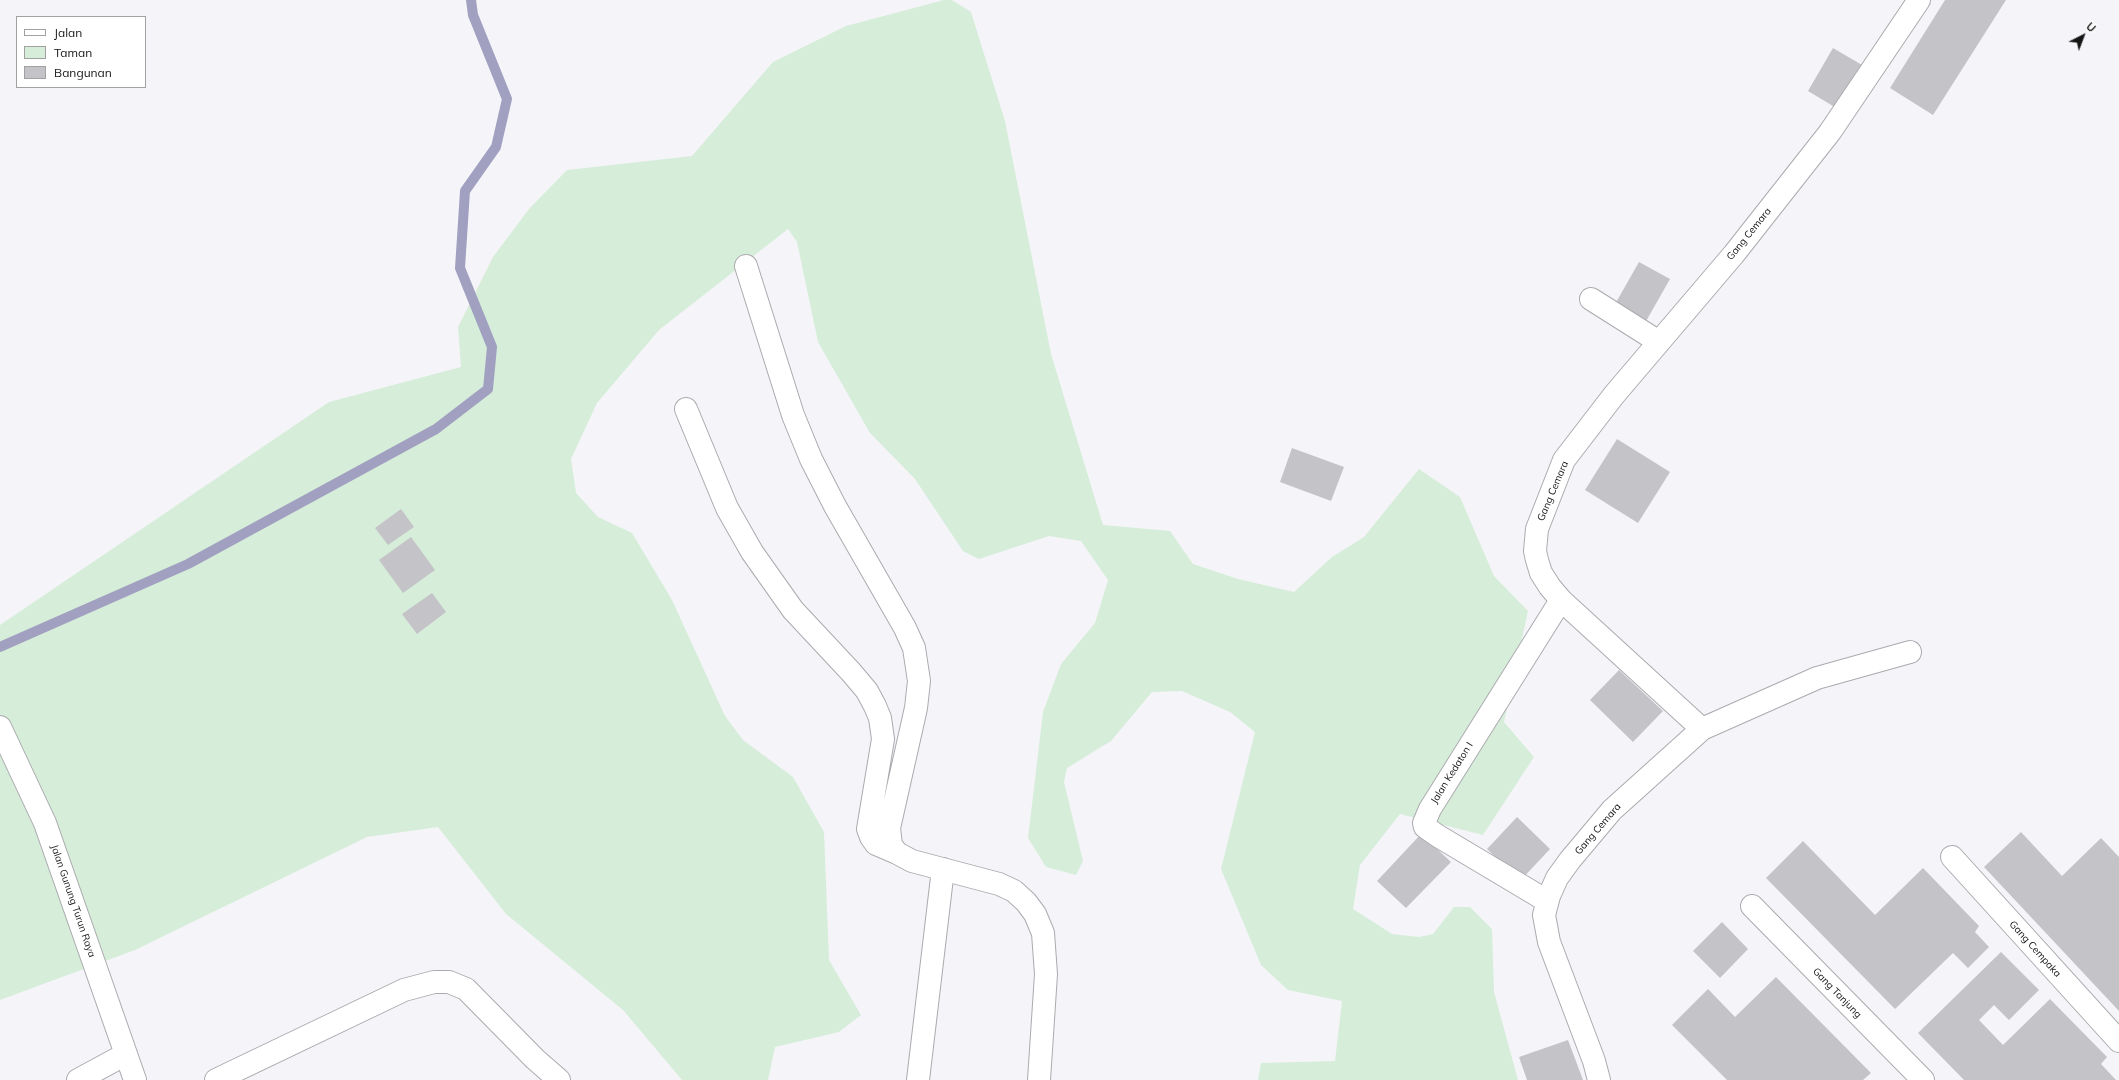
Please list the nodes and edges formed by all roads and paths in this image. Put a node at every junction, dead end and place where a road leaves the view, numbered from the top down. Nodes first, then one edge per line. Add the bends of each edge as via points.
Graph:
1 (1918, 0) edge
2 (746, 266) dead end
3 (1591, 299) dead end
4 (1659, 342) junction
5 (686, 409) dead end
6 (1561, 600) junction
7 (1910, 652) dead end
8 (0, 727) edge
9 (1702, 729) junction
10 (897, 853) junction
11 (1952, 857) dead end
12 (943, 869) junction
13 (1547, 900) junction
14 (1752, 906) dead end
15 (2119, 1041) edge
16 (126, 1054) junction
17 (78, 1080) edge
18 (135, 1080) edge
19 (216, 1080) edge
20 (560, 1080) edge
21 (918, 1080) edge
22 (1039, 1080) edge
23 (1599, 1080) edge
24 (1923, 1080) edge

1 - 4 street, Gang Cemara via 1830,132 1734,254
2 - 10 street via 793,415 811,459 914,648 919,681 916,708 889,828 891,845
3 - 4 street
4 - 6 street, Gang Cemara via 1564,460 1542,514 1537,529 1535,551 1540,573
5 - 10 street via 727,508 752,552 793,610 867,691 876,706 882,739 868,829 876,844
6 - 9 street, Gang Cemara
6 - 13 street, Jalan Kedaton I via 1430,809 1424,823 1425,827 1438,836
7 - 9 street via 1817,678
8 - 16 street, Jalan Gunung Turun Raya via 45,822
9 - 13 street, Gang Cemara via 1612,810 1570,860 1557,878
10 - 12 street via 912,861
11 - 15 street, Gang Cempaka
12 - 21 street
12 - 22 street via 999,884 1014,891 1035,914 1043,933 1046,974
13 - 23 street, Gang Cemara via 1544,915 1549,942
14 - 24 street, Gang Tanjung
16 - 17 street
16 - 18 street, Jalan Gunung Turun Raya
19 - 20 street via 404,990 434,982 450,982 466,989 535,1060

